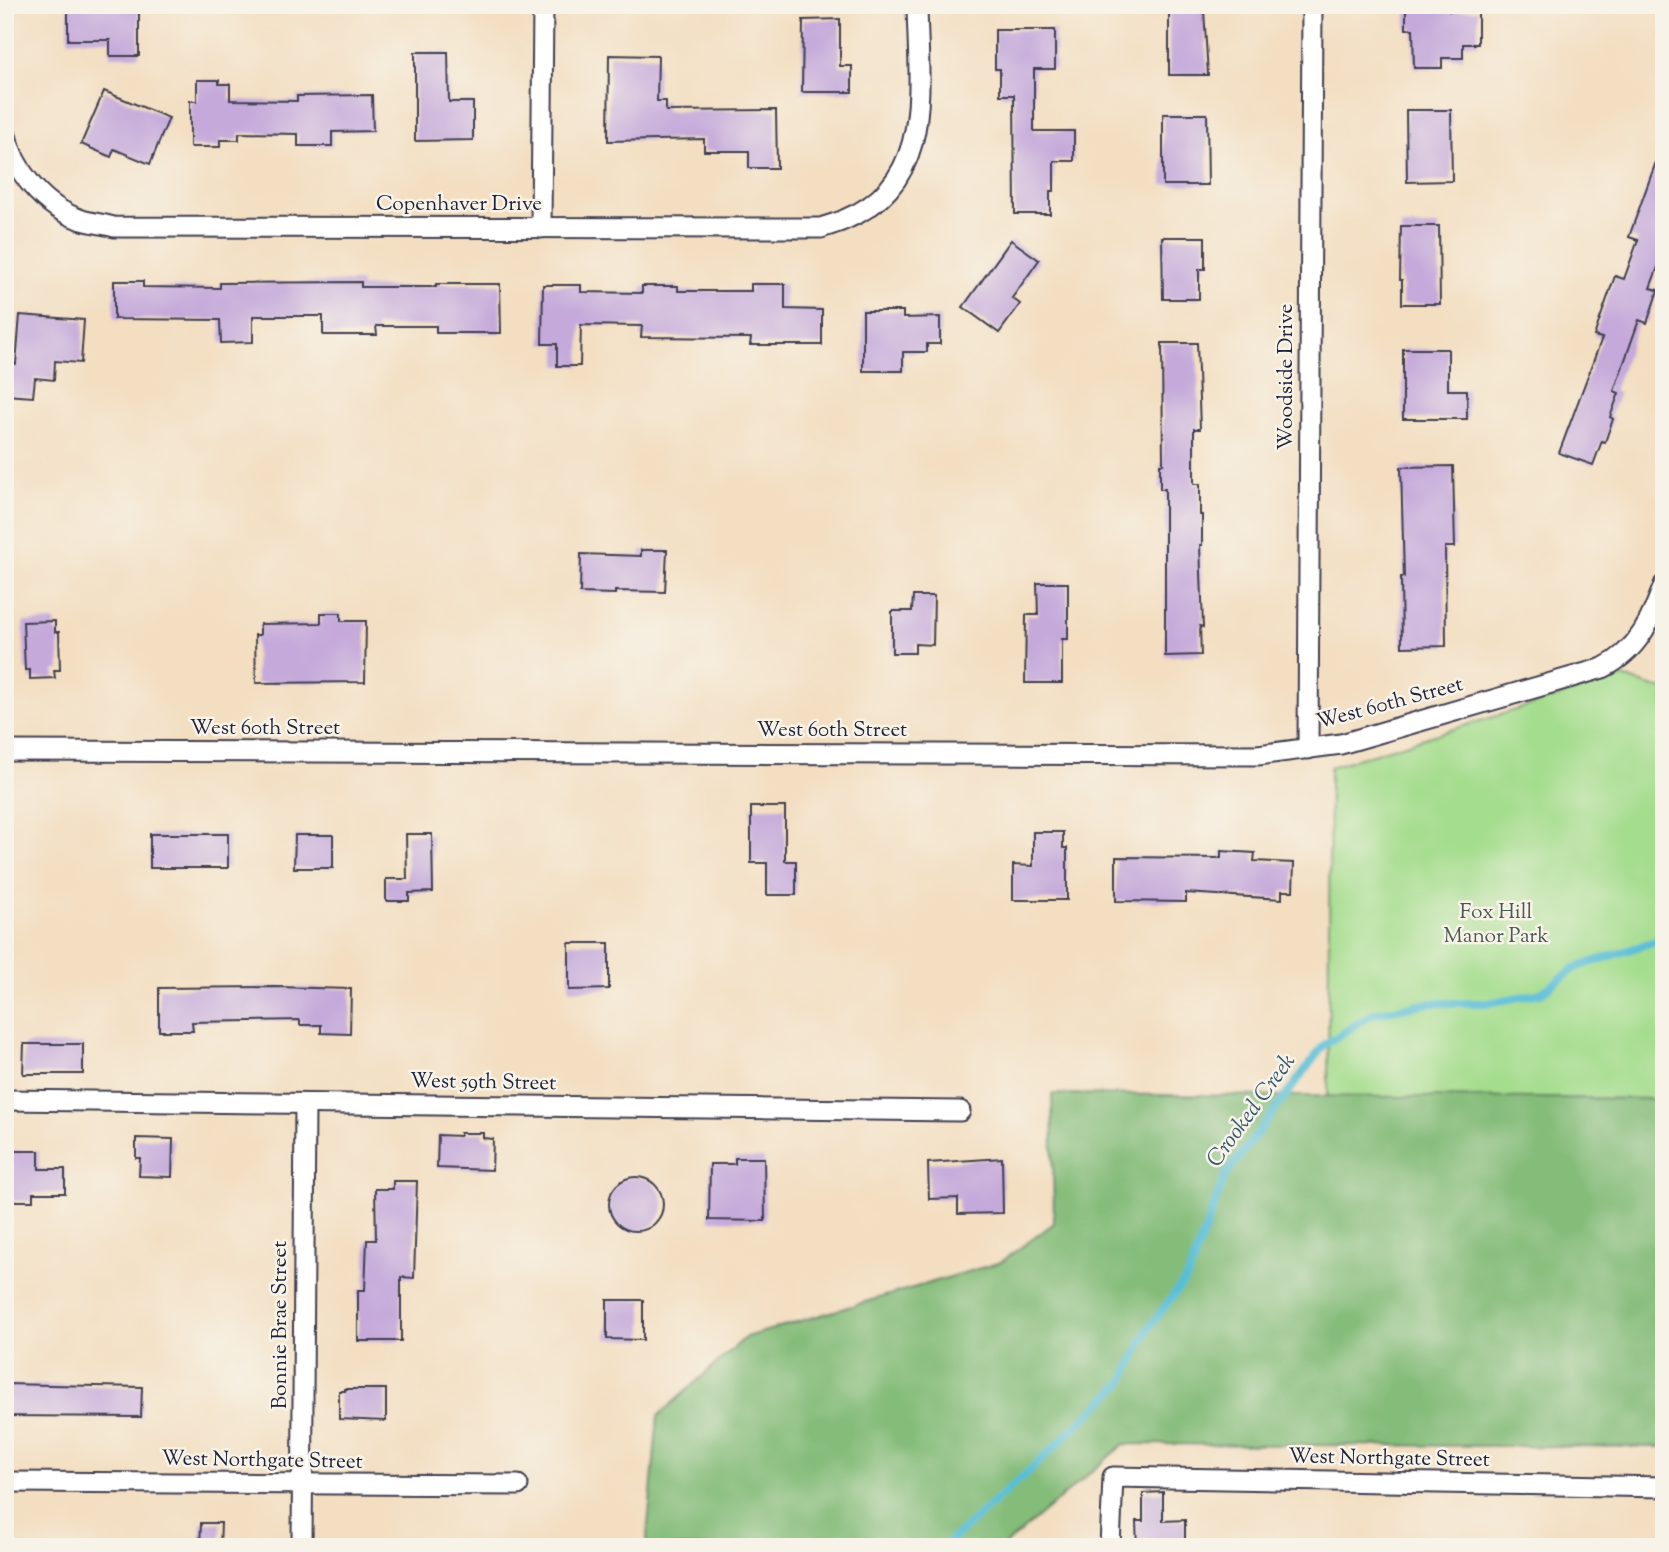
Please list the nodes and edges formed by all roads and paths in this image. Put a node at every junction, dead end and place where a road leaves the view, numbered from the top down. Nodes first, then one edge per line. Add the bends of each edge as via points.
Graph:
1 (543, 5) edge
2 (917, 5) edge
3 (1312, 5) edge
4 (5, 132) edge
5 (541, 228) junction
6 (1664, 585) edge
7 (1308, 749) junction
8 (5, 751) edge
9 (5, 1100) edge
10 (305, 1104) junction
11 (960, 1111) dead end
12 (5, 1482) edge
13 (302, 1484) junction
14 (518, 1485) dead end
15 (1664, 1488) edge
16 (302, 1547) edge
17 (1110, 1547) edge

1 - 5 street
2 - 5 street, Copenhaver Drive via 919,112 915,141 902,170 882,197 848,219 821,228
3 - 7 street, Woodside Drive
4 - 5 street, Copenhaver Drive via 14,158 37,192 73,216 114,227
6 - 7 street, West 60th Street via 1637,641 1603,667 1367,737
7 - 8 street, West 60th Street via 1258,755
9 - 10 street, West 59th Street
10 - 11 street, West 59th Street
10 - 13 street, Bonnie Brae Street
12 - 13 street, West Northgate Street
13 - 14 street, West Northgate Street
13 - 16 street, Bonnie Brae Street
15 - 17 street, West Northgate Street via 1113,1476

